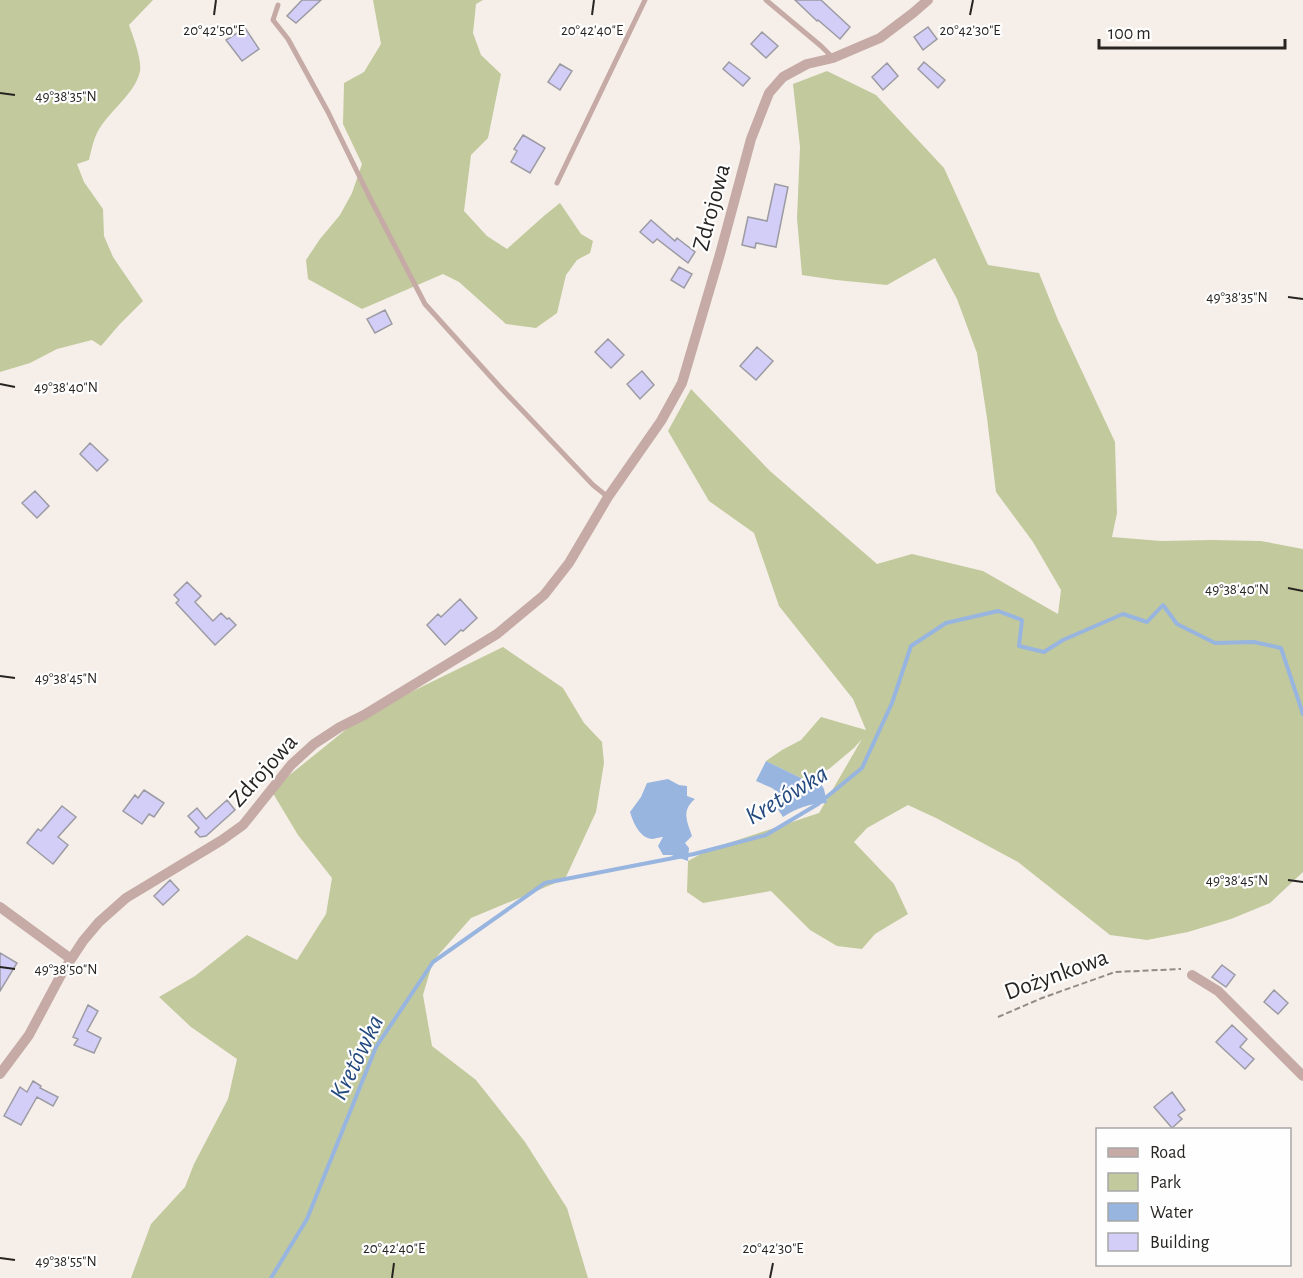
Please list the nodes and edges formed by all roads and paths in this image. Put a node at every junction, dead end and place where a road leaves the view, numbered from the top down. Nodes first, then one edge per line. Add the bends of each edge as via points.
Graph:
1 (645, 0) edge
2 (766, 0) edge
3 (928, 0) edge
4 (278, 5) dead end
5 (833, 58) junction
6 (557, 183) dead end
7 (608, 497) junction
8 (0, 907) edge
9 (71, 959) junction
10 (1192, 975) joint
11 (998, 1017) dead end
12 (0, 1074) edge
13 (1303, 1076) edge

1 - 6 lane
2 - 5 lane
3 - 5 street, Zdrojowa via 880,38
4 - 7 lane via 273,20 288,39 328,112 425,304
5 - 7 street, Zdrojowa via 791,72 770,93 751,139 682,383 661,421
7 - 9 street, Zdrojowa via 569,563 544,596 497,634 314,744 291,765 243,825 126,898 99,922
8 - 9 street
9 - 12 street, Zdrojowa via 30,1035
10 - 11 path, Dożynkowa via 1182,969 1115,972
10 - 13 street via 1218,991

